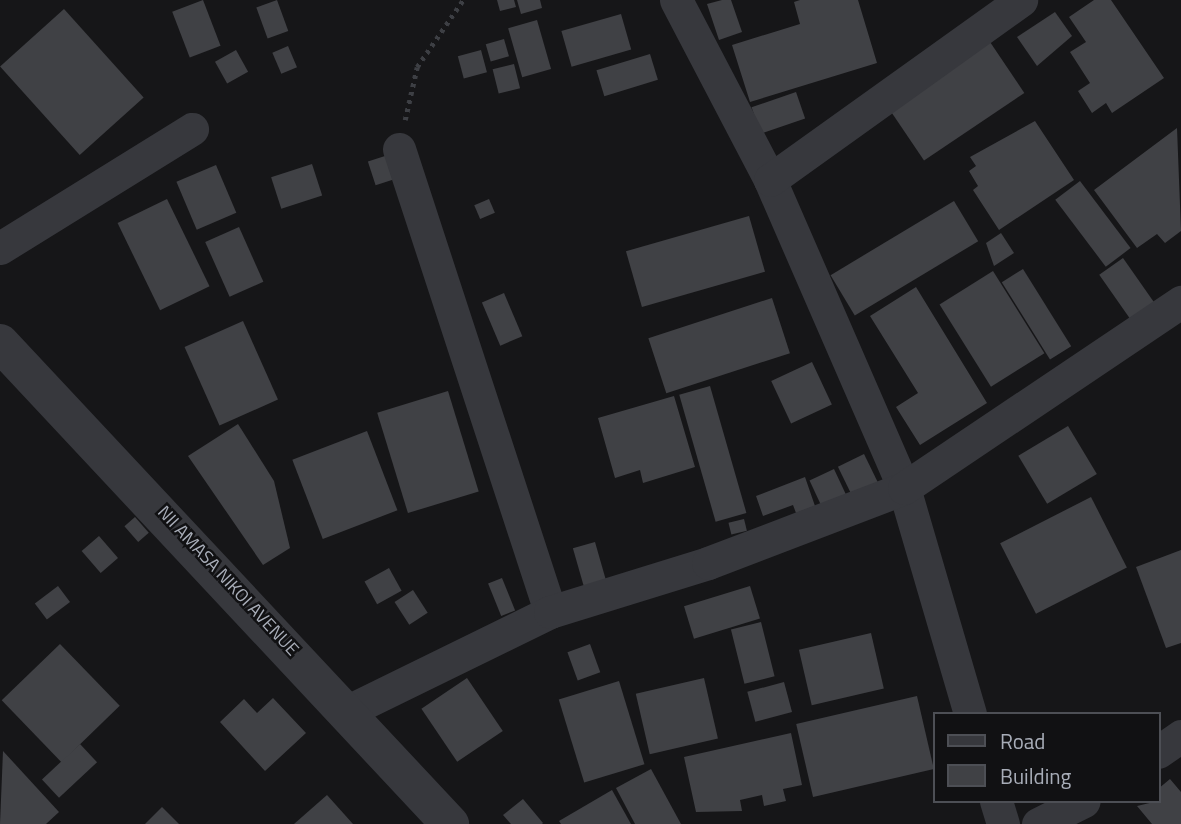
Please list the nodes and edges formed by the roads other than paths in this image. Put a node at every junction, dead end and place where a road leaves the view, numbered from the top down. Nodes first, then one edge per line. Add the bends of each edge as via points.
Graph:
1 (676, 0) edge
2 (1021, 0) edge
3 (192, 129) dead end
4 (399, 149) road end
5 (770, 180) junction
6 (0, 248) edge
7 (1181, 302) edge
8 (0, 343) edge
9 (904, 488) junction
10 (550, 612) junction
11 (349, 710) junction
12 (969, 712) edge
13 (1181, 736) edge
14 (1160, 751) edge
15 (997, 803) edge
16 (1080, 803) edge
17 (450, 824) edge
18 (1003, 824) edge
19 (1038, 824) edge

1 - 5 street
2 - 5 street
3 - 6 street
4 - 10 street
5 - 9 street
7 - 9 street
8 - 11 street, NII AMASA NIKOI AVENUE
9 - 10 street via 708,564
9 - 12 street
10 - 11 street
11 - 17 street, NII AMASA NIKOI AVENUE
13 - 14 street
15 - 18 street
16 - 19 street

